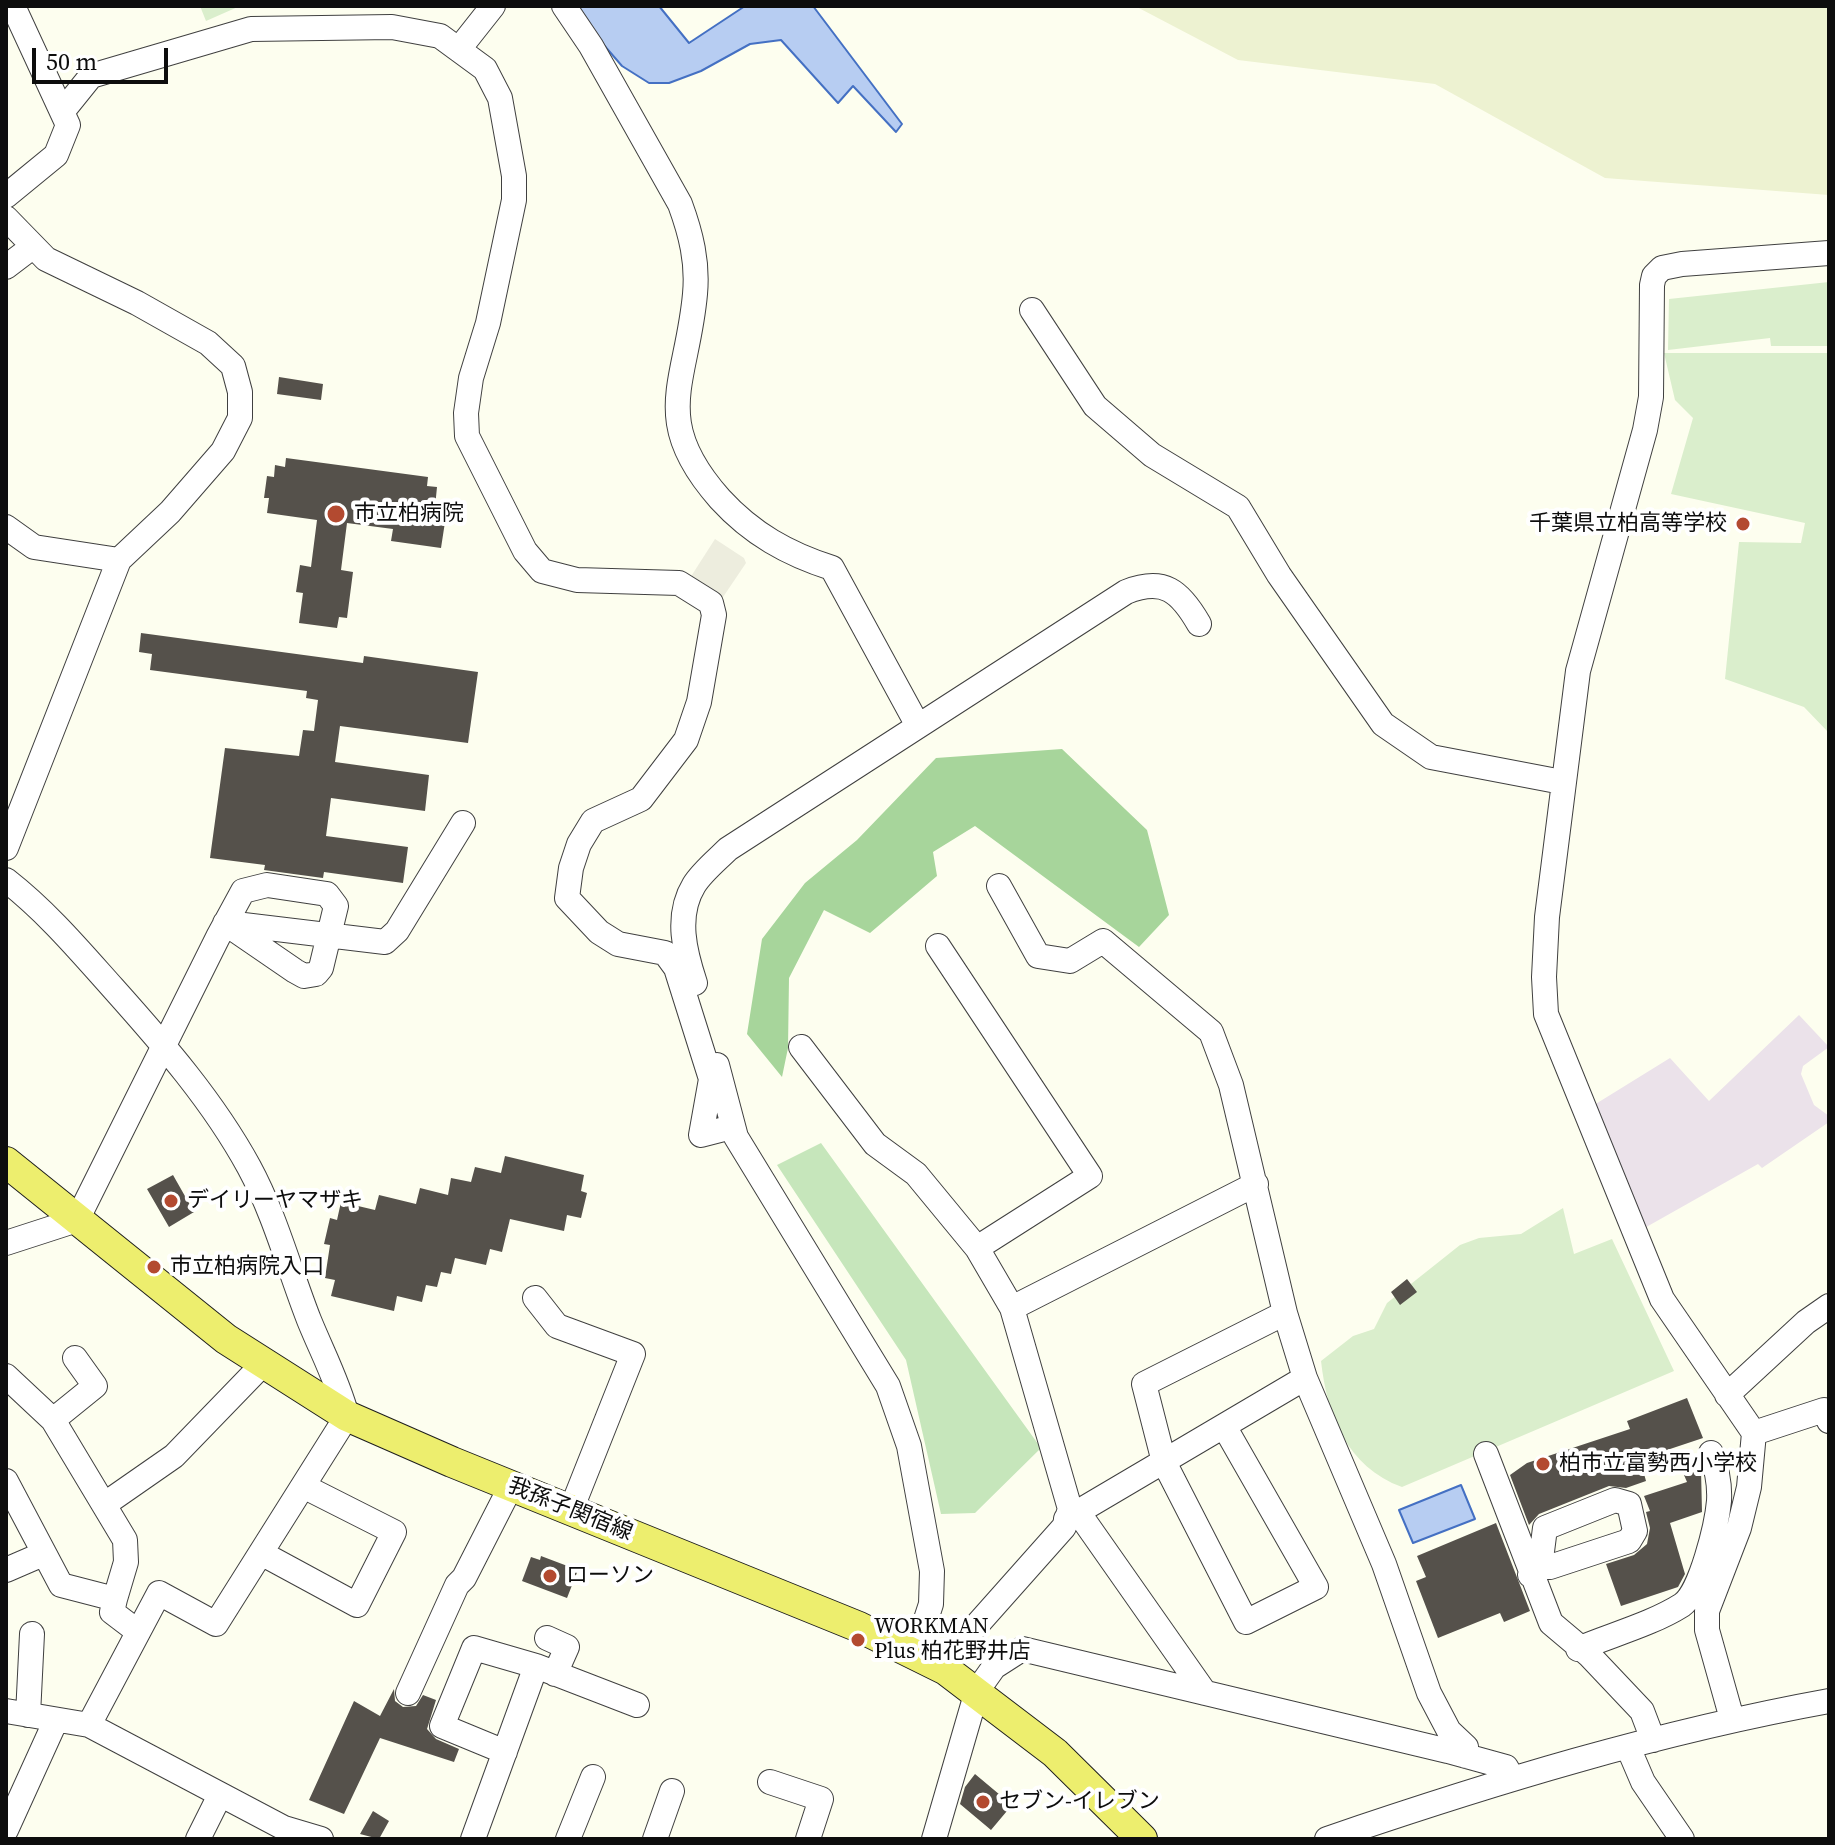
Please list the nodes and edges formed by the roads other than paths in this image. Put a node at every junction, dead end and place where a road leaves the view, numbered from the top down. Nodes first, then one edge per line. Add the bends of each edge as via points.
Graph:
1 (13, 6) edge
2 (493, 6) edge
3 (564, 6) edge
4 (459, 49) junction
5 (62, 112) junction
6 (6, 196) edge
7 (6, 218) edge
8 (31, 248) junction
9 (1829, 253) edge
10 (6, 267) edge
11 (1032, 310) dead end
12 (6, 527) edge
13 (119, 560) junction
14 (1199, 624) dead end
15 (917, 724) junction
16 (1562, 782) junction
17 (463, 823) dead end
18 (6, 848) edge
19 (6, 880) edge
20 (999, 886) dead end
21 (225, 923) junction
22 (329, 936) junction
23 (938, 946) dead end
24 (163, 1045) junction
25 (801, 1047) dead end
26 (732, 1127) junction
27 (6, 1162) edge
28 (1256, 1184) junction
29 (77, 1220) junction
30 (6, 1243) edge
31 (977, 1248) junction
32 (535, 1298) dead end
33 (1829, 1306) edge
34 (1012, 1308) junction
35 (1285, 1313) junction
36 (75, 1358) dead end
37 (263, 1364) junction
38 (6, 1376) edge
39 (1305, 1378) junction
40 (1727, 1395) junction
41 (347, 1416) junction
42 (53, 1420) junction
43 (1829, 1421) edge
44 (1224, 1426) junction
45 (1754, 1433) junction
46 (1711, 1453) dead end
47 (1486, 1454) dead end
48 (1164, 1462) junction
49 (6, 1481) edge
50 (303, 1486) junction
51 (511, 1486) junction
52 (105, 1504) junction
53 (571, 1510) junction
54 (1072, 1516) junction
55 (261, 1553) junction
56 (43, 1554) junction
57 (6, 1570) edge
58 (115, 1599) junction
59 (137, 1631) junction
60 (32, 1634) dead end
61 (547, 1638) dead end
62 (1578, 1649) junction
63 (926, 1659) junction
64 (546, 1670) junction
65 (977, 1691) junction
66 (408, 1693) dead end
67 (1205, 1693) junction
68 (1829, 1701) edge
69 (637, 1705) dead end
70 (17, 1713) edge
71 (1732, 1719) junction
72 (56, 1720) junction
73 (89, 1725) junction
74 (1653, 1740) junction
75 (1628, 1747) junction
76 (505, 1752) junction
77 (1466, 1756) junction
78 (593, 1777) dead end
79 (1513, 1779) junction
80 (770, 1782) dead end
81 (672, 1791) dead end
82 (220, 1795) junction
83 (6, 1830) edge
84 (286, 1833) edge
85 (198, 1839) edge
86 (321, 1839) edge
87 (473, 1839) edge
88 (568, 1839) edge
89 (655, 1839) edge
90 (808, 1839) edge
91 (934, 1839) edge
92 (1142, 1839) edge
93 (1327, 1839) edge
94 (1682, 1839) edge

1 - 5 street
2 - 4 street
3 - 15 street via 680,204 690,232 695,294 678,386 684,450 701,477 752,530 793,556 832,568
4 - 5 street via 440,36 392,27 251,29 91,76
4 - 26 street via 485,69 500,98 514,176 509,228 471,378 467,436 525,551 542,571 577,580 679,583 713,608 699,702 686,740 641,799 593,821 579,844 567,898 599,932 618,944 665,953 676,968 711,1079 701,1135
5 - 6 street via 68,125 56,155
7 - 8 street
8 - 10 street
8 - 13 street via 208,343 233,366 240,418 223,451
9 - 16 street via 1682,264 1662,268 1654,276 1647,419 1578,671
11 - 16 street via 1095,406 1152,455 1238,507 1383,724 1431,757
12 - 13 street via 34,547
13 - 18 street
14 - 15 street via 1180,596 1147,584 1126,592
15 - 26 street via 728,849 693,886 684,914 684,947
16 - 40 street via 1547,917 1546,1014 1662,1299
17 - 22 street via 397,931 385,942
19 - 24 street via 41,907
20 - 28 street via 1038,956 1070,961 1103,941 1211,1032 1231,1085
21 - 22 street
21 - 22 street via 304,976 321,968
21 - 22 street via 243,891 267,885 327,894 336,906
21 - 24 street
23 - 31 street via 1090,1176
24 - 29 street
24 - 41 street via 214,1110 249,1167 337,1379
25 - 31 street via 875,1144 916,1174
26 - 63 street via 888,1386 909,1446 932,1571
27 - 29 main road, 我孫子関宿線
28 - 34 street
28 - 35 street
29 - 30 street
29 - 37 main road, 我孫子関宿線
31 - 34 street
32 - 53 street via 557,1326 633,1354
33 - 40 street
34 - 54 street
35 - 39 street
35 - 48 street via 1144,1384
36 - 42 street via 95,1386
37 - 41 main road, 我孫子関宿線
37 - 52 street via 174,1456
38 - 42 street
39 - 44 street
39 - 77 street via 1384,1564 1429,1693 1449,1731 1466,1747
40 - 45 street
41 - 50 street
41 - 51 main road, 我孫子関宿線
42 - 52 street
43 - 45 street via 1824,1410
44 - 48 street
44 - 48 street via 1316,1587 1246,1622
45 - 71 street via 1739,1528 1707,1611 1707,1630
46 - 62 street via 1719,1501 1706,1555 1684,1604
47 - 62 street via 1551,1623
48 - 54 street
49 - 56 street
50 - 55 street
50 - 55 street via 394,1532 357,1605
51 - 53 main road, 我孫子関宿線
51 - 66 street via 457,1585
52 - 58 street via 125,1540 126,1562
53 - 63 main road, 我孫子関宿線
54 - 63 street via 968,1635
54 - 67 street
55 - 59 street via 216,1624 159,1593
56 - 57 street
56 - 58 street via 61,1585
58 - 59 street via 112,1612
59 - 73 street
60 - 70 street
61 - 64 street via 567,1647
62 - 74 street via 1642,1711
63 - 65 main road, 我孫子関宿線
64 - 69 street
64 - 76 street
64 - 76 street via 474,1648 442,1726
65 - 67 street via 994,1667 1022,1649
65 - 91 street
65 - 92 main road, 我孫子関宿線 via 1055,1753
67 - 77 street
68 - 71 street
70 - 72 street
71 - 74 street
72 - 73 street
72 - 83 street
73 - 82 street
74 - 75 street
75 - 79 street
75 - 94 street via 1643,1782
76 - 87 street
77 - 79 street via 1506,1767
78 - 88 street
79 - 93 street
80 - 90 street via 821,1799
81 - 89 street
82 - 84 street
82 - 85 street
84 - 86 street

